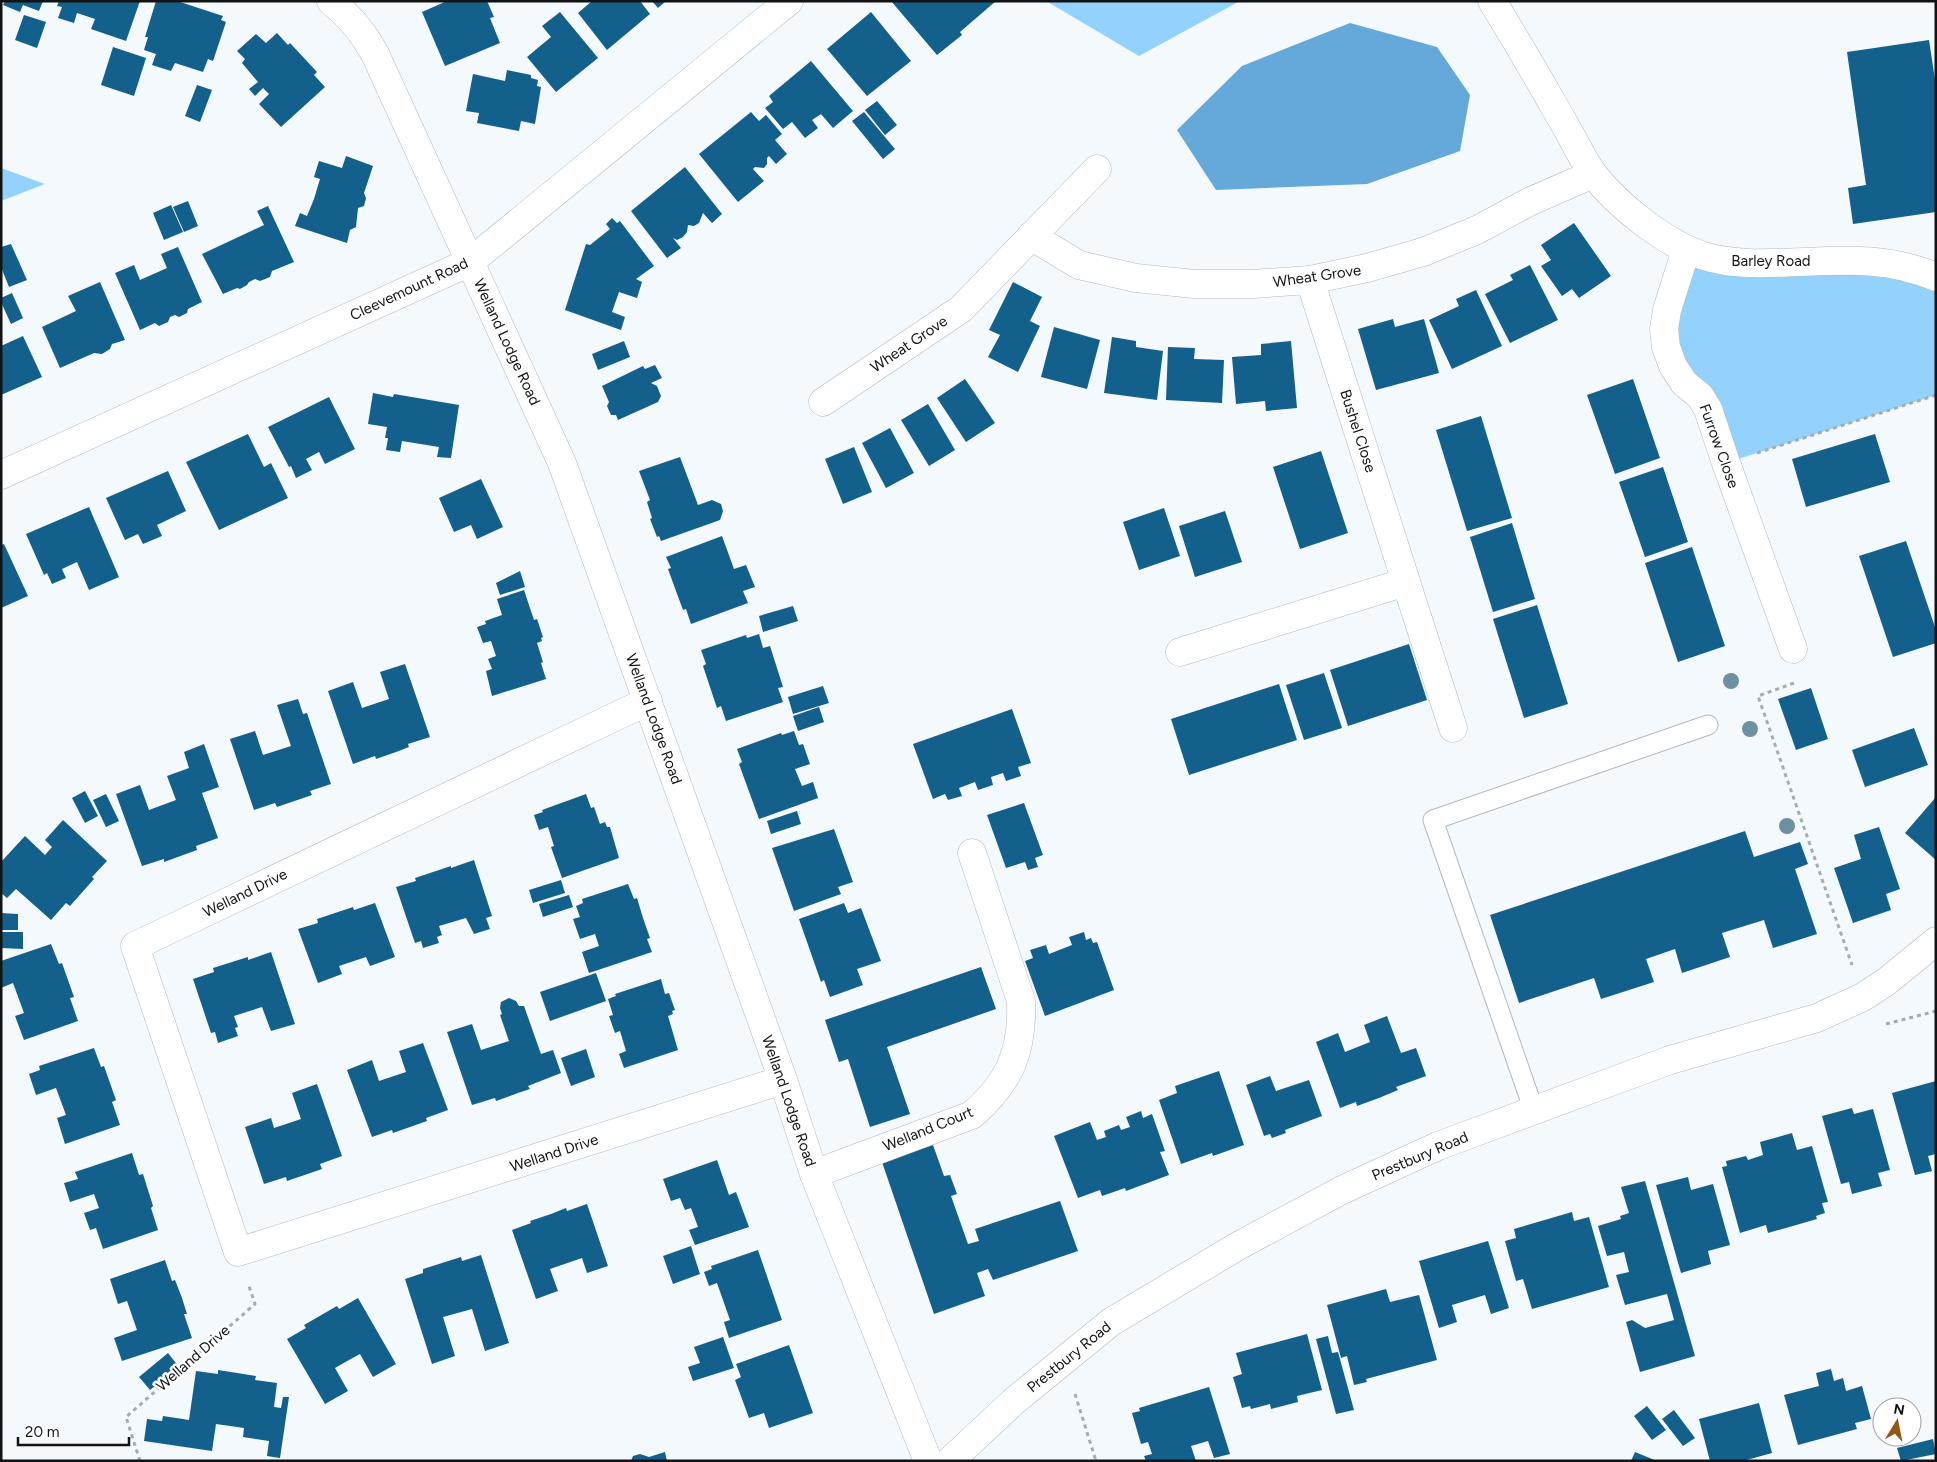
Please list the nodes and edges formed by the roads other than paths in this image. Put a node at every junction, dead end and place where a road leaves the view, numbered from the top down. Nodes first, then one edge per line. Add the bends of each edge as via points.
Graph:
1 (331, 1) edge
2 (790, 1) edge
3 (1492, 1) edge
4 (1097, 169) dead end
5 (1593, 174) junction
6 (1031, 236) junction
7 (1686, 250) junction
8 (470, 262) junction
9 (1936, 277) edge
10 (1310, 280) junction
11 (823, 402) dead end
12 (1, 475) edge
13 (1406, 582) junction
14 (1794, 649) road end
15 (1180, 652) dead end
16 (648, 700) junction
17 (1708, 725) dead end
18 (1453, 728) dead end
19 (972, 853) dead end
20 (1936, 941) edge
21 (783, 1080) junction
22 (1534, 1111) junction
23 (814, 1174) junction
24 (928, 1461) edge
25 (950, 1461) edge

1 - 8 street, Welland Lodge Road via 350,17 375,54
2 - 8 street, Cleevemount Road
3 - 5 street, Barley Road
4 - 6 street, Wheat Grove
5 - 7 street, Barley Road via 1648,225
5 - 10 street, Wheat Grove via 1529,202 1477,230 1423,252
6 - 10 street, Wheat Grove via 1079,265 1136,278 1194,284
6 - 11 street, Wheat Grove via 961,309
7 - 9 street, Barley Road via 1723,261 1850,259 1882,262
7 - 14 street, Furrow Close via 1667,310 1666,347 1684,383 1700,396 1708,409
8 - 12 street, Cleevemount Road
8 - 16 street, Welland Lodge Road via 562,463
10 - 13 street, Bushel Close
13 - 15 street
13 - 18 street, Bushel Close
16 - 21 street, Welland Lodge Road
16 - 21 street, Welland Drive via 135,946 238,1252
17 - 22 lane via 1433,820
19 - 23 street, Welland Court via 1021,1001 1022,1023 1012,1065 1002,1084 972,1115
20 - 22 street, Prestbury Road via 1863,997 1817,1018 1670,1060
21 - 23 street, Welland Lodge Road
22 - 25 street, Prestbury Road via 1438,1146 1334,1195 1164,1289 1111,1322 1013,1402
23 - 24 street, Welland Lodge Road

